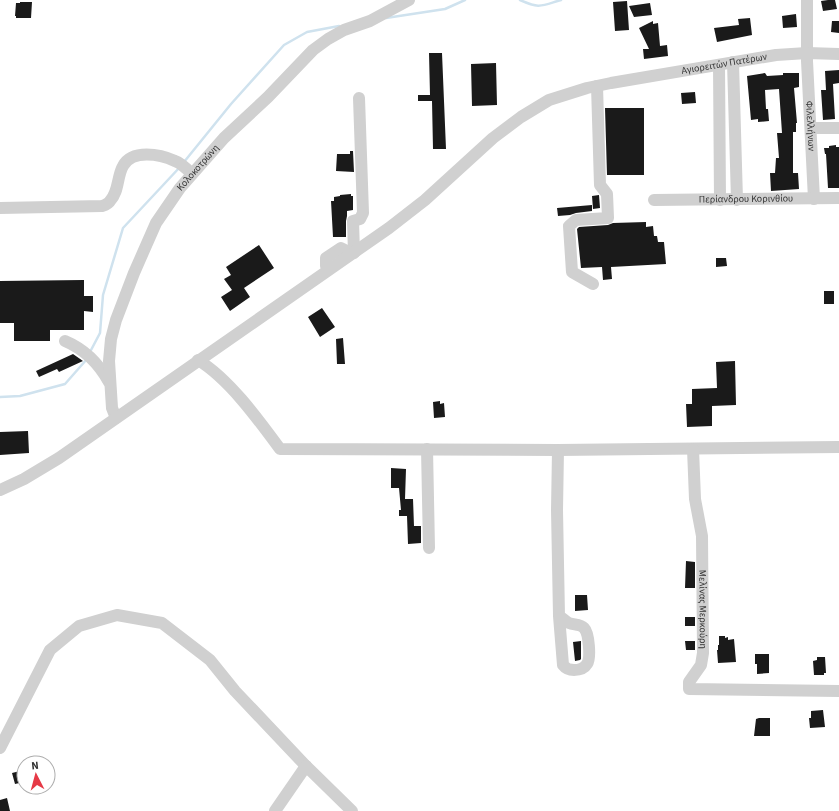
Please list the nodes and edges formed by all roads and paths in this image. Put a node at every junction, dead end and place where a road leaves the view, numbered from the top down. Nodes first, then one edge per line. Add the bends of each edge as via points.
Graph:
1 (409, 0) edge
2 (807, 0) edge
3 (807, 53) junction
4 (839, 54) edge
5 (733, 62) junction
6 (719, 64) junction
7 (597, 86) junction
8 (359, 98) dead end
9 (839, 128) edge
10 (811, 132) junction
11 (839, 135) edge
12 (192, 174) junction
13 (839, 198) edge
14 (814, 199) junction
15 (654, 200) dead end
16 (720, 200) junction
17 (737, 200) junction
18 (0, 208) edge
19 (351, 252) junction
20 (326, 266) dead end
21 (593, 284) dead end
22 (65, 341) dead end
23 (198, 360) junction
24 (110, 385) junction
25 (116, 418) junction
26 (839, 447) edge
27 (427, 449) junction
28 (693, 449) junction
29 (558, 450) junction
30 (0, 490) edge
31 (429, 548) dead end
32 (559, 616) dead end
33 (839, 691) edge
34 (0, 748) edge
35 (306, 766) junction
36 (275, 811) edge
37 (352, 811) edge

1 - 12 street, Κολοκοτρώνη via 370,21 344,30 313,50 224,138
2 - 3 street, Φιλελλήνων
3 - 4 street, Αγιορειτών Πατέρων
3 - 5 street, Αγιορειτών Πατέρων
3 - 10 street, Φιλελλήνων
5 - 6 street, Αγιορειτών Πατέρων
5 - 17 street
6 - 7 street, Αγιορειτών Πατέρων
6 - 16 street
7 - 19 street, Αγιορειτών Πατέρων via 549,100 521,117 493,138 425,200 389,228
7 - 21 street via 600,185 607,194 608,218 576,220 569,226 572,272
8 - 19 street via 363,213 360,219 353,221
9 - 10 street
10 - 11 street
10 - 14 street, Φιλελλήνων
12 - 18 street via 176,161 162,156 142,154 124,164 116,192 110,201 102,206
12 - 24 street, Κολοκοτρώνη via 156,223 134,273 111,339 108,362
13 - 14 street, Περίανδρου Κορινθίου
14 - 17 street, Περίανδρου Κορινθίου
15 - 16 street, Περίανδρου Κορινθίου
16 - 17 street, Περίανδρου Κορινθίου
19 - 20 street via 341,248 326,258
19 - 23 street, Αγιορειτών Πατέρων
22 - 24 street via 74,345 102,369
23 - 25 street, Αγιορειτών Πατέρων
23 - 27 street via 222,378 280,449
24 - 25 street, Κολοκοτρώνη via 112,408
25 - 30 street, Αγιορειτών Πατέρων via 38,471
26 - 28 street
27 - 29 street
27 - 31 street
28 - 29 street
28 - 33 street, Μελίνας Μερκούρη via 695,499 702,536 704,653 701,665 690,680 689,689
29 - 32 street
34 - 35 street via 50,650 79,626 117,615 162,622 204,655
35 - 36 street
35 - 37 street

